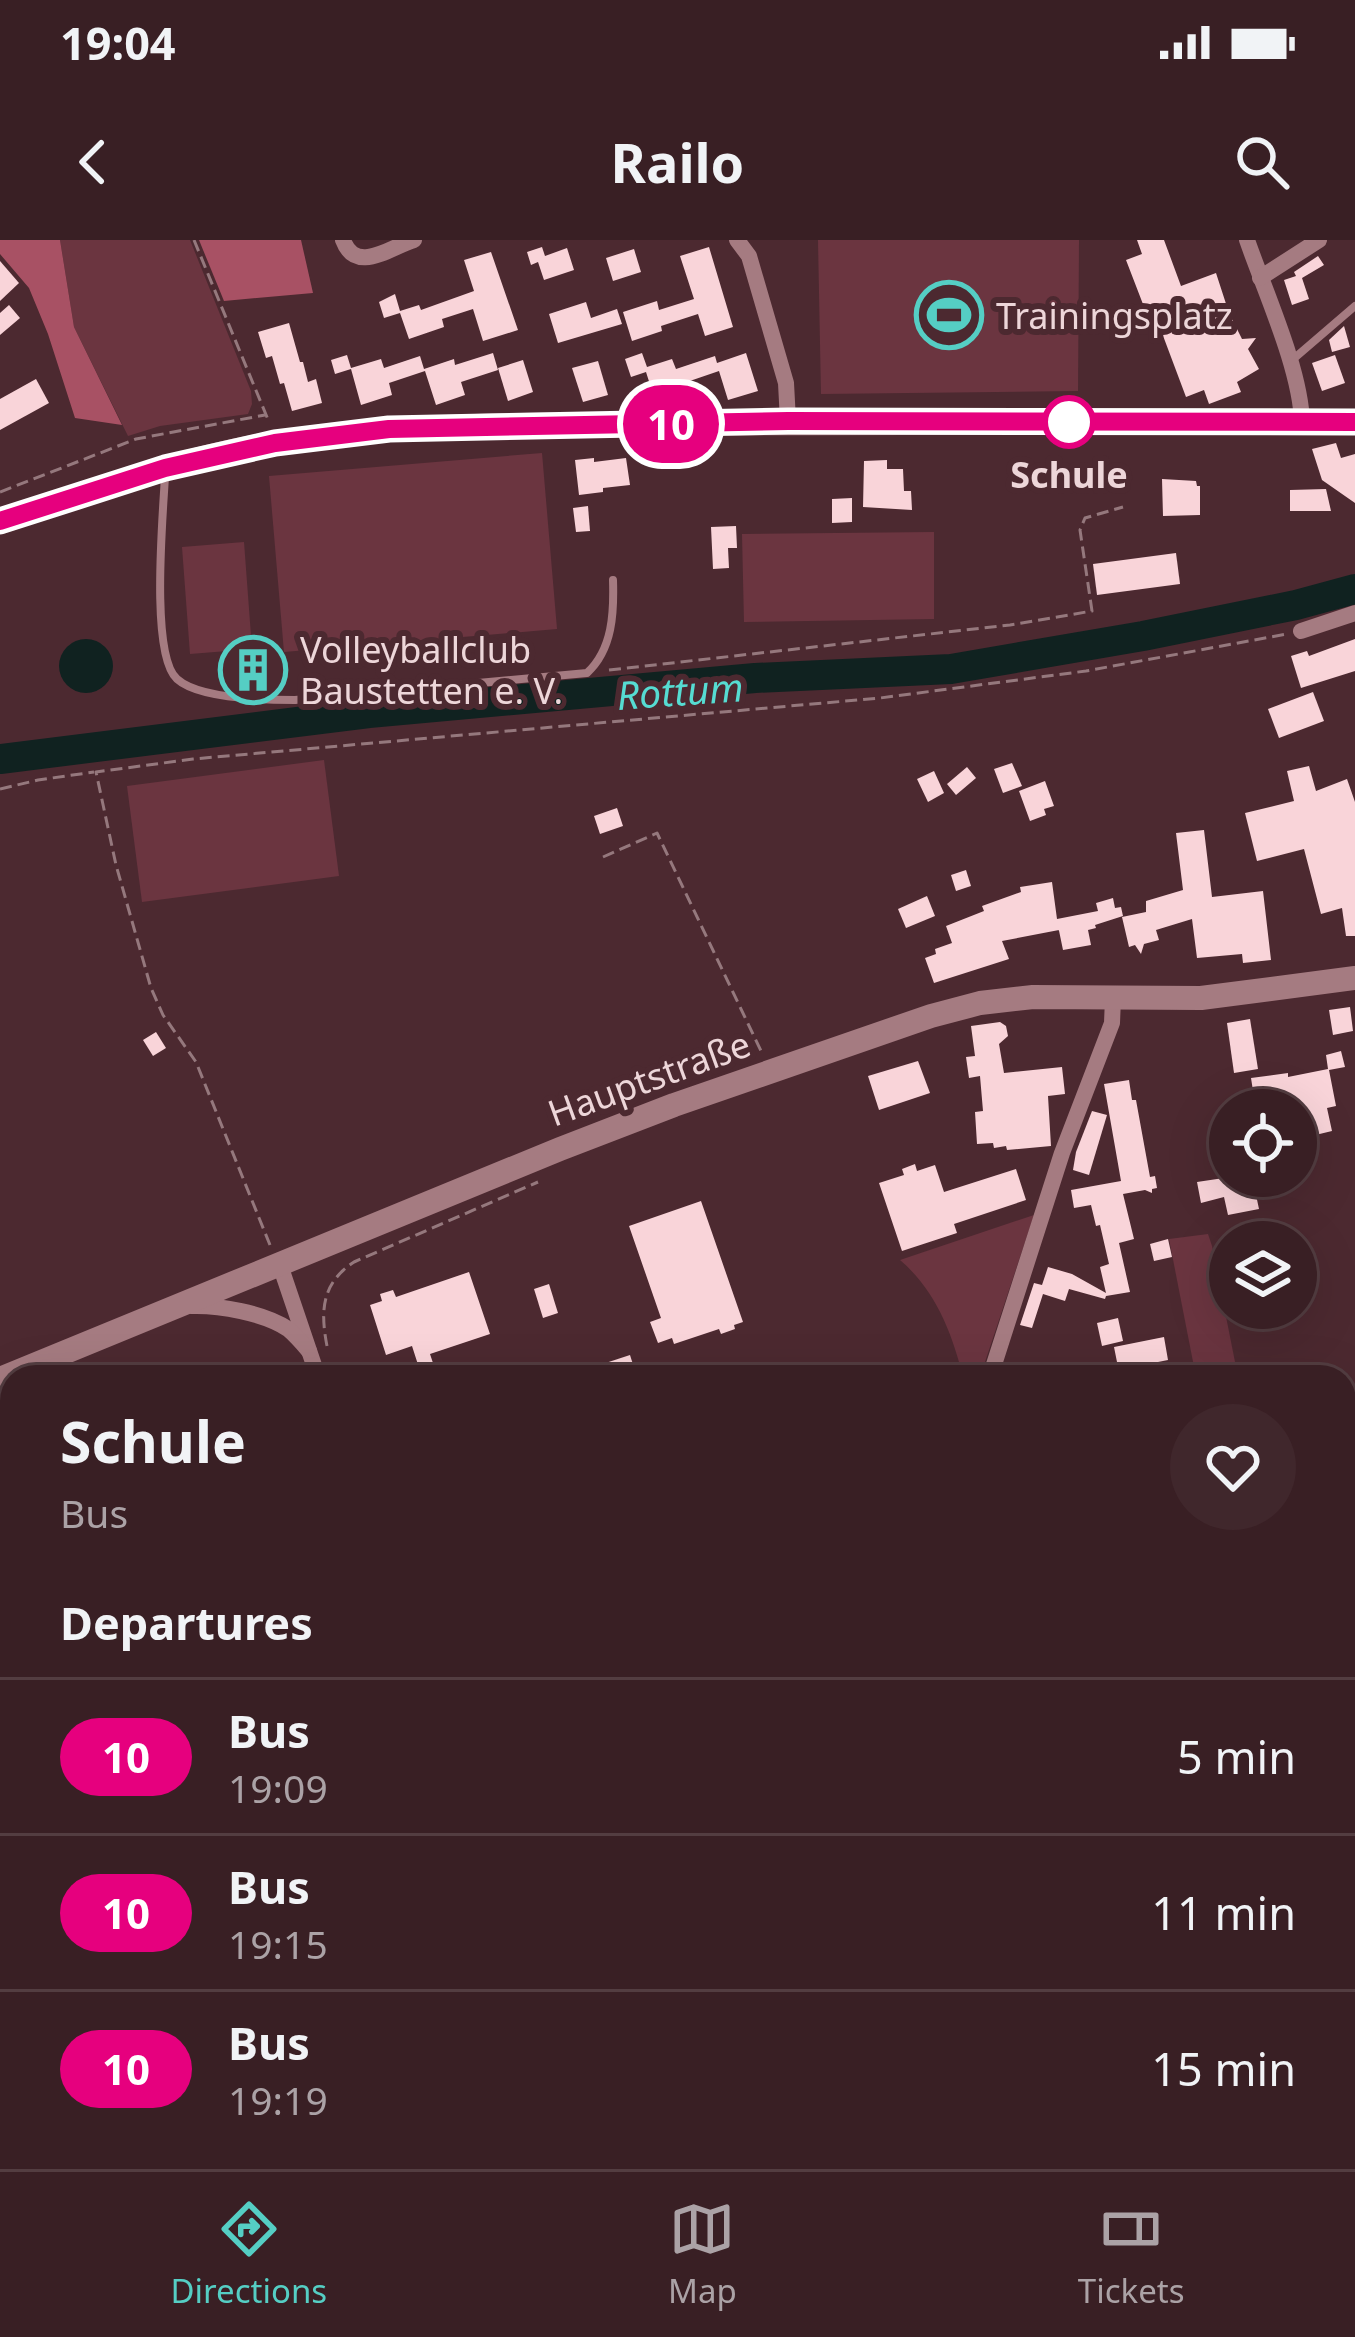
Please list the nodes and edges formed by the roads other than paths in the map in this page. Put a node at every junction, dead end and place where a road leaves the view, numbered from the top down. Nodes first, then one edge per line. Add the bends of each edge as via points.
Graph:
1 (343, 240) edge
2 (414, 240) edge
3 (737, 240) edge
4 (1247, 240) edge
5 (1319, 240) edge
6 (1260, 278) junction
7 (1355, 306) edge
8 (1290, 362) junction
9 (788, 421) junction
10 (1355, 422) edge
11 (1302, 423) junction
12 (165, 468) junction
13 (0, 521) edge
14 (613, 580) dead end
15 (1355, 614) edge
16 (1301, 631) road end
17 (1355, 978) edge
18 (1113, 998) junction
19 (279, 1262) junction
20 (174, 1306) junction
21 (309, 1351) junction
22 (33, 1365) edge
23 (314, 1365) edge
24 (994, 1365) edge

1 - 2 street via 346,250 365,257
3 - 9 street via 749,256 786,383
4 - 6 street
5 - 6 street
6 - 8 street
7 - 8 lane
8 - 11 street
9 - 11 main road
9 - 12 main road via 377,430
10 - 11 main road
12 - 13 main road
12 - 14 lane via 163,652 180,683 249,700 295,700 587,673 615,616
15 - 16 street
17 - 18 main road, Hauptstraße via 1201,998
18 - 19 main road, Hauptstraße via 1033,997 931,1016 560,1148
18 - 24 street via 1112,1023
19 - 20 main road, Hauptstraße
19 - 21 street
20 - 21 street via 250,1314 287,1329
20 - 22 main road, Hauptstraße
21 - 23 street

